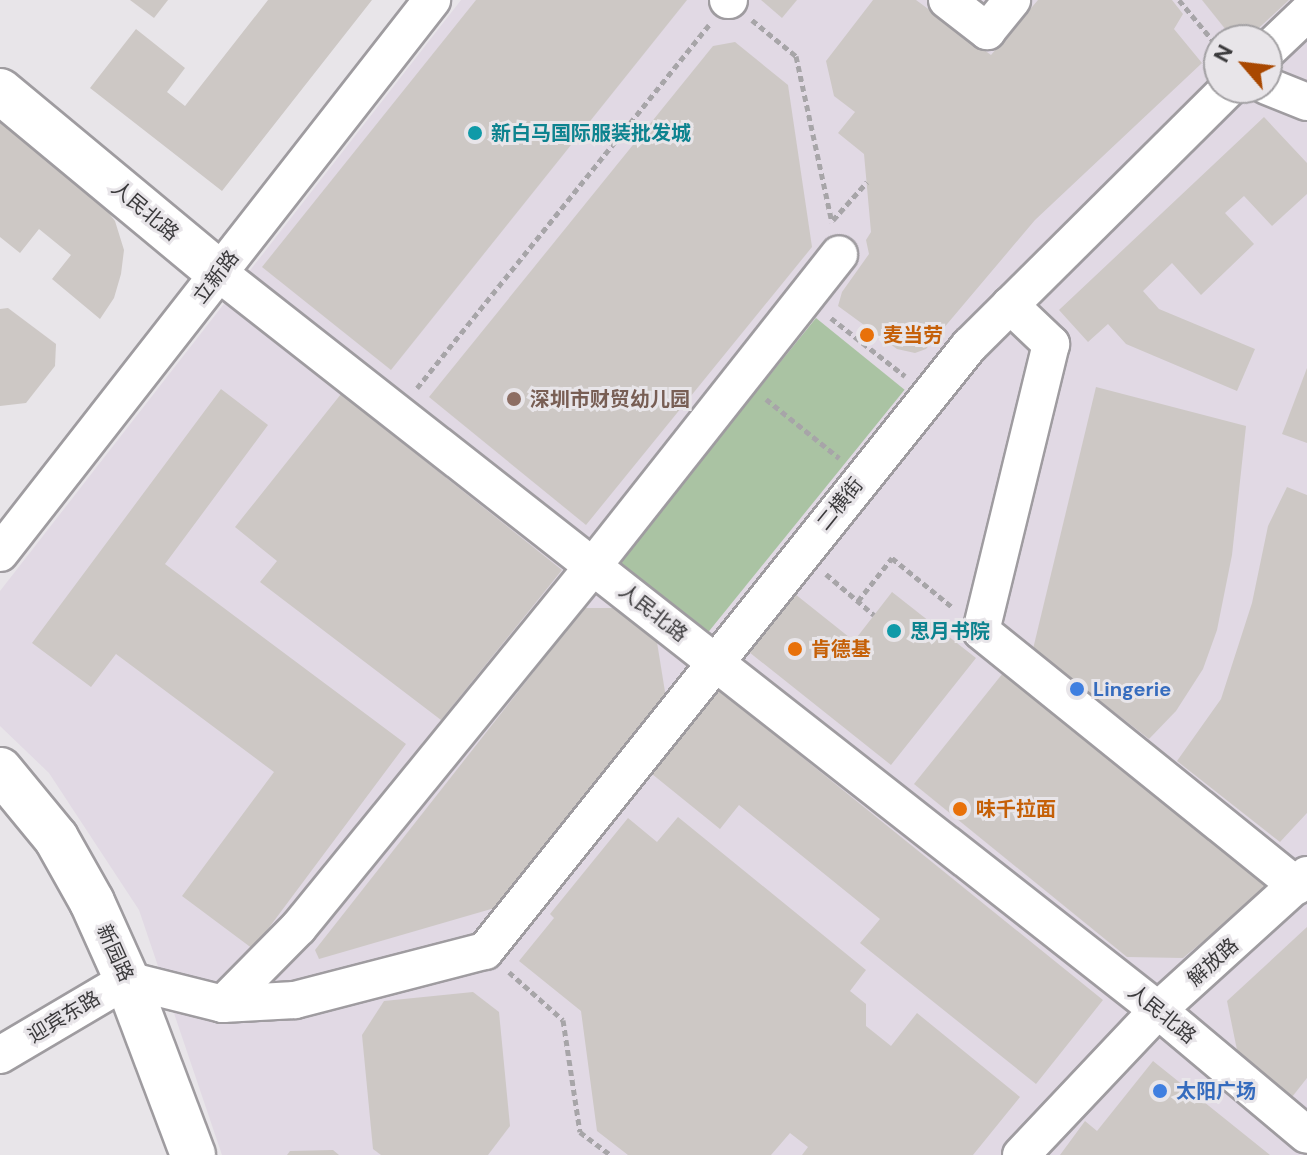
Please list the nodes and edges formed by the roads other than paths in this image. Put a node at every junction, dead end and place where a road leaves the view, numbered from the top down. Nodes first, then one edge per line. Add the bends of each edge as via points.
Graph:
1 (432, 0) edge
2 (947, 0) edge
3 (1012, 0) edge
4 (1307, 13) edge
5 (1283, 36) edge
6 (0, 91) edge
7 (1283, 92) edge
8 (1307, 102) edge
9 (1213, 104) edge
10 (835, 238) road end
11 (219, 273) junction
12 (1010, 305) junction
13 (0, 553) edge
14 (593, 566) junction
15 (716, 662) junction
16 (0, 770) edge
17 (1302, 881) edge
18 (127, 980) junction
19 (223, 1004) junction
20 (1158, 1010) junction
21 (0, 1055) edge
22 (1307, 1135) edge
23 (193, 1155) edge
24 (1021, 1155) edge

1 - 11 street, 立新路
2 - 3 street via 987,31
4 - 5 street
6 - 11 main road, 人民北路
7 - 8 street
9 - 12 street, 二横街
10 - 14 street via 805,298
11 - 13 street, 立新路
11 - 14 street, 人民北路
12 - 15 street, 二横街 via 969,346
12 - 17 street via 1051,344 981,631
14 - 15 street, 人民北路
14 - 19 street via 299,927
15 - 19 street, 二横街 via 485,951 295,1000
15 - 20 street, 人民北路
16 - 18 main road, 新园路 via 56,838
17 - 20 street, 解放路
18 - 19 street
18 - 21 street, 迎宾东路
18 - 23 main road, 新园路
20 - 22 street, 人民北路
20 - 24 street, 解放路

